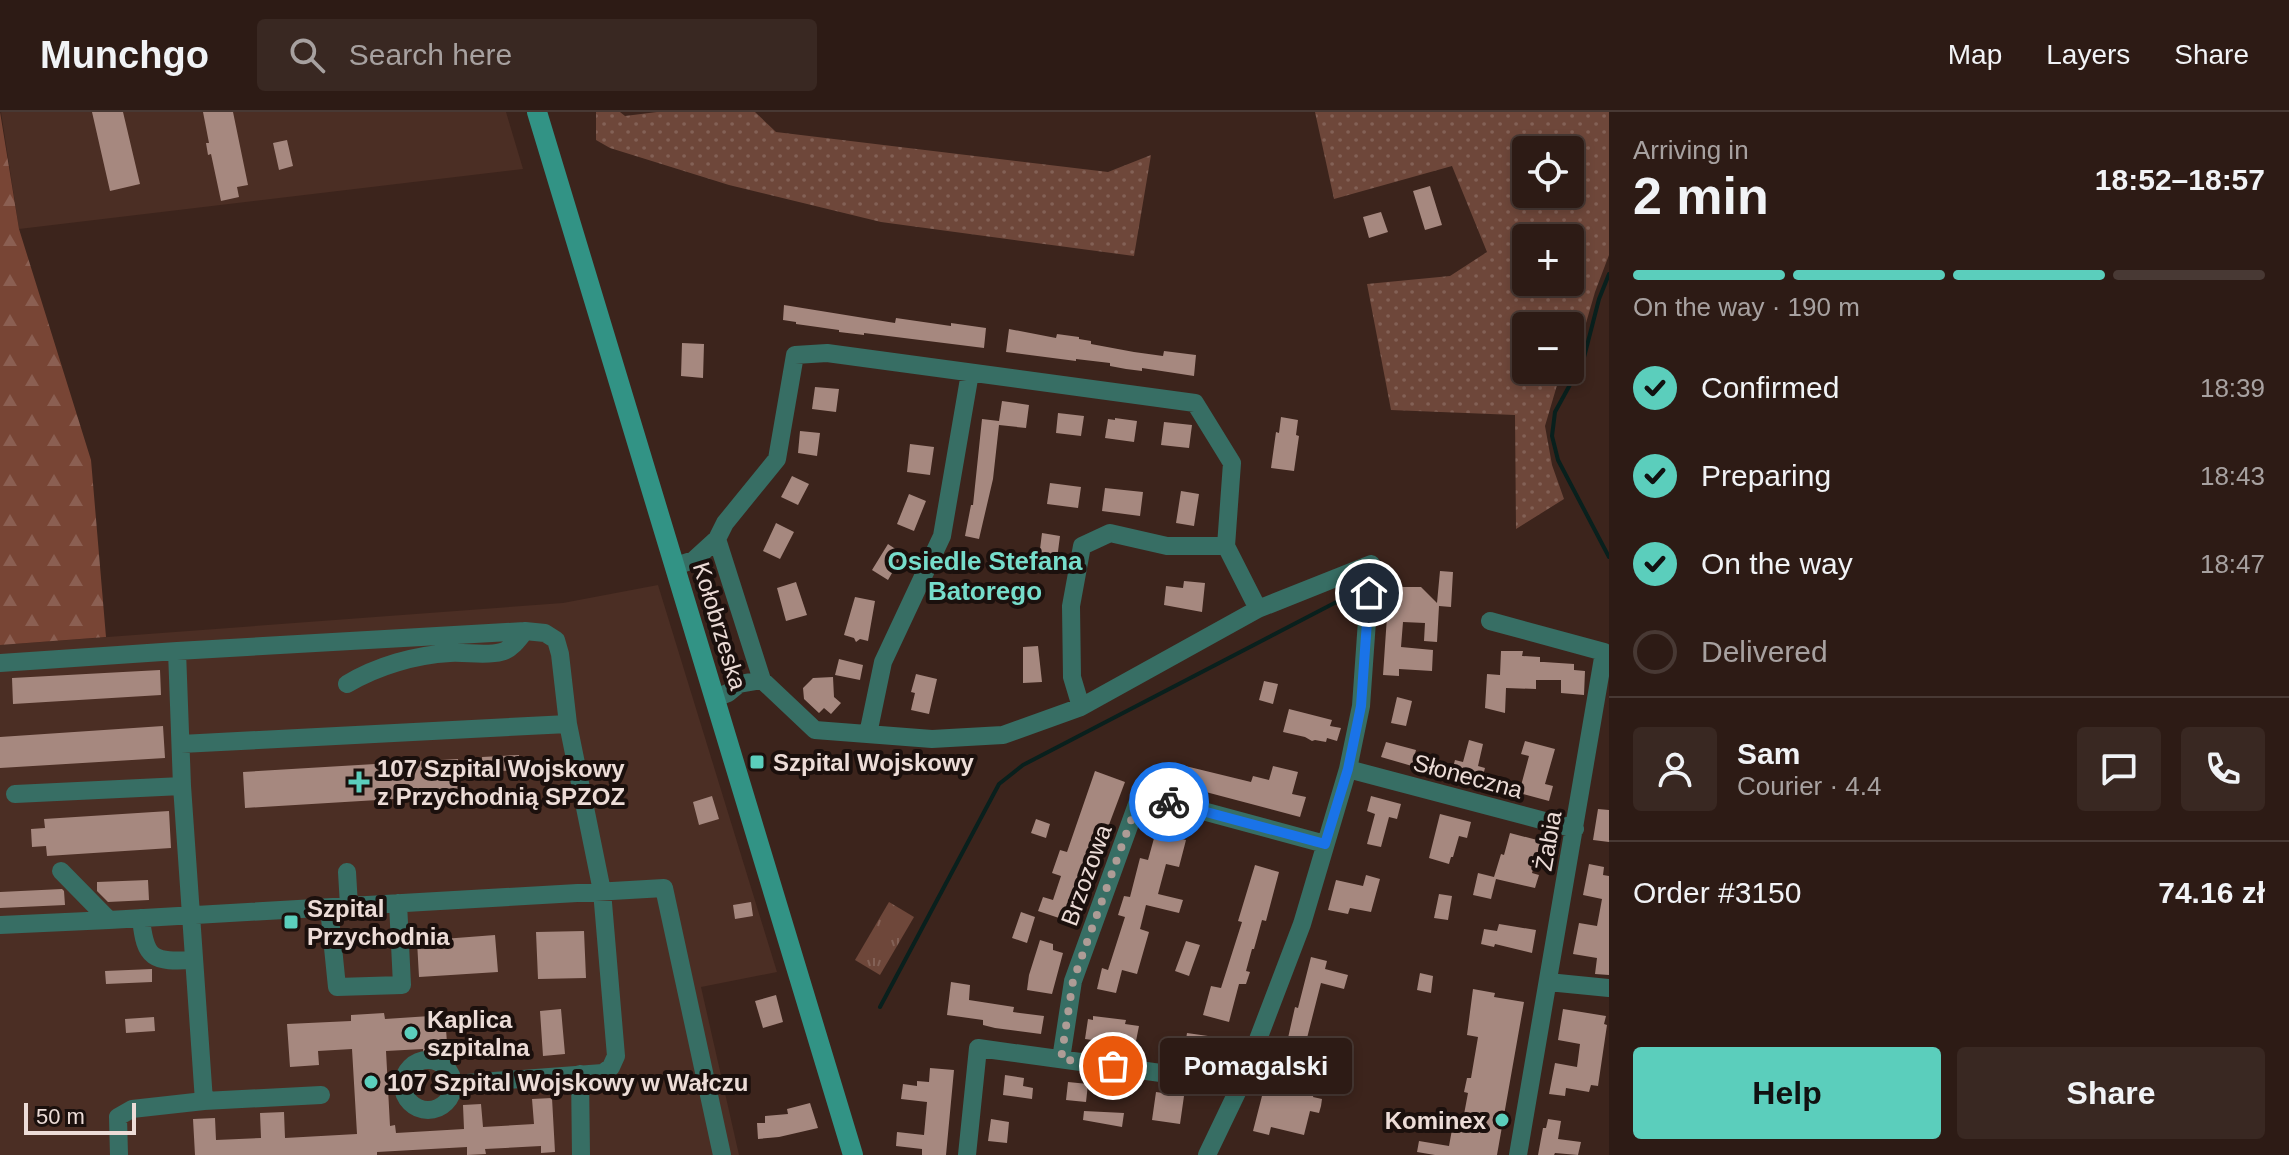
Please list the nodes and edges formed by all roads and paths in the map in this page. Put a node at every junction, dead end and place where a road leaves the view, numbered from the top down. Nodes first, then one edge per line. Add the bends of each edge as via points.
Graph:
1 (537, 112) edge
2 (970, 373) junction
3 (717, 539) junction
4 (1226, 546) junction
5 (675, 566) junction
6 (1258, 609) junction
7 (1490, 621) dead end
8 (525, 631) junction
9 (177, 651) junction
10 (0, 663) edge
11 (762, 680) junction
12 (347, 684) dead end
13 (715, 698) junction
14 (1081, 707) junction
15 (568, 724) junction
16 (868, 734) junction
17 (181, 744) junction
18 (1348, 769) junction
19 (182, 786) junction
20 (15, 794) dead end
21 (1575, 829) junction
22 (1325, 844) junction
23 (61, 871) dead end
24 (347, 872) dead end
25 (602, 891) junction
26 (398, 903) junction
27 (349, 906) junction
28 (329, 908) junction
29 (190, 915) junction
30 (141, 918) junction
31 (109, 920) junction
32 (0, 925) edge
33 (194, 960) junction
34 (1548, 982) junction
35 (1609, 988) edge
36 (1061, 1059) junction
37 (580, 1074) junction
38 (454, 1084) dead end
39 (1241, 1084) junction
40 (321, 1095) dead end
41 (204, 1101) junction
42 (119, 1155) edge
43 (581, 1155) edge
44 (722, 1155) edge
45 (853, 1155) edge
46 (967, 1155) edge
47 (1207, 1155) edge
48 (1518, 1155) edge

1 - 5 main road, Kołobrzeska
2 - 3 street via 827,353 795,355 777,459
2 - 4 street via 1195,403 1232,463
2 - 16 street via 942,536 883,662
3 - 5 street via 694,560
3 - 11 street
4 - 6 street
4 - 14 street via 1167,546 1110,533 1082,546 1071,606 1072,677
5 - 13 main road, Kołobrzeska
6 - 14 street
6 - 18 street via 1371,564 1361,706
7 - 21 street, Żabia via 1604,652
8 - 9 street
8 - 12 street via 502,652 418,657
8 - 15 street via 556,640
9 - 10 street
9 - 17 street
11 - 13 street via 739,684
11 - 16 street via 815,730
13 - 45 main road, Kołobrzeska
14 - 16 street via 1003,735 932,739
15 - 17 street
15 - 25 street
17 - 19 street
18 - 21 street, Słoneczna
18 - 22 street
19 - 20 street
19 - 29 street
21 - 34 street, Żabia
22 - 36 street, Brzozowa via 1177,804 1152,799 1137,804 1073,981
22 - 39 street via 1302,924
23 - 31 street
24 - 27 street
25 - 26 street
25 - 37 street via 616,1056 603,1073
25 - 44 street via 664,888
26 - 27 street
26 - 28 street via 402,985 337,987
27 - 28 street
28 - 29 street
29 - 30 street
29 - 33 street
30 - 31 street
30 - 33 street via 148,952 169,961
31 - 32 street
33 - 41 street
34 - 35 street
34 - 48 street, Żabia
36 - 39 street
36 - 46 street via 978,1048
37 - 38 street
37 - 43 street
39 - 47 street
40 - 41 street
41 - 42 street via 132,1109 118,1117

